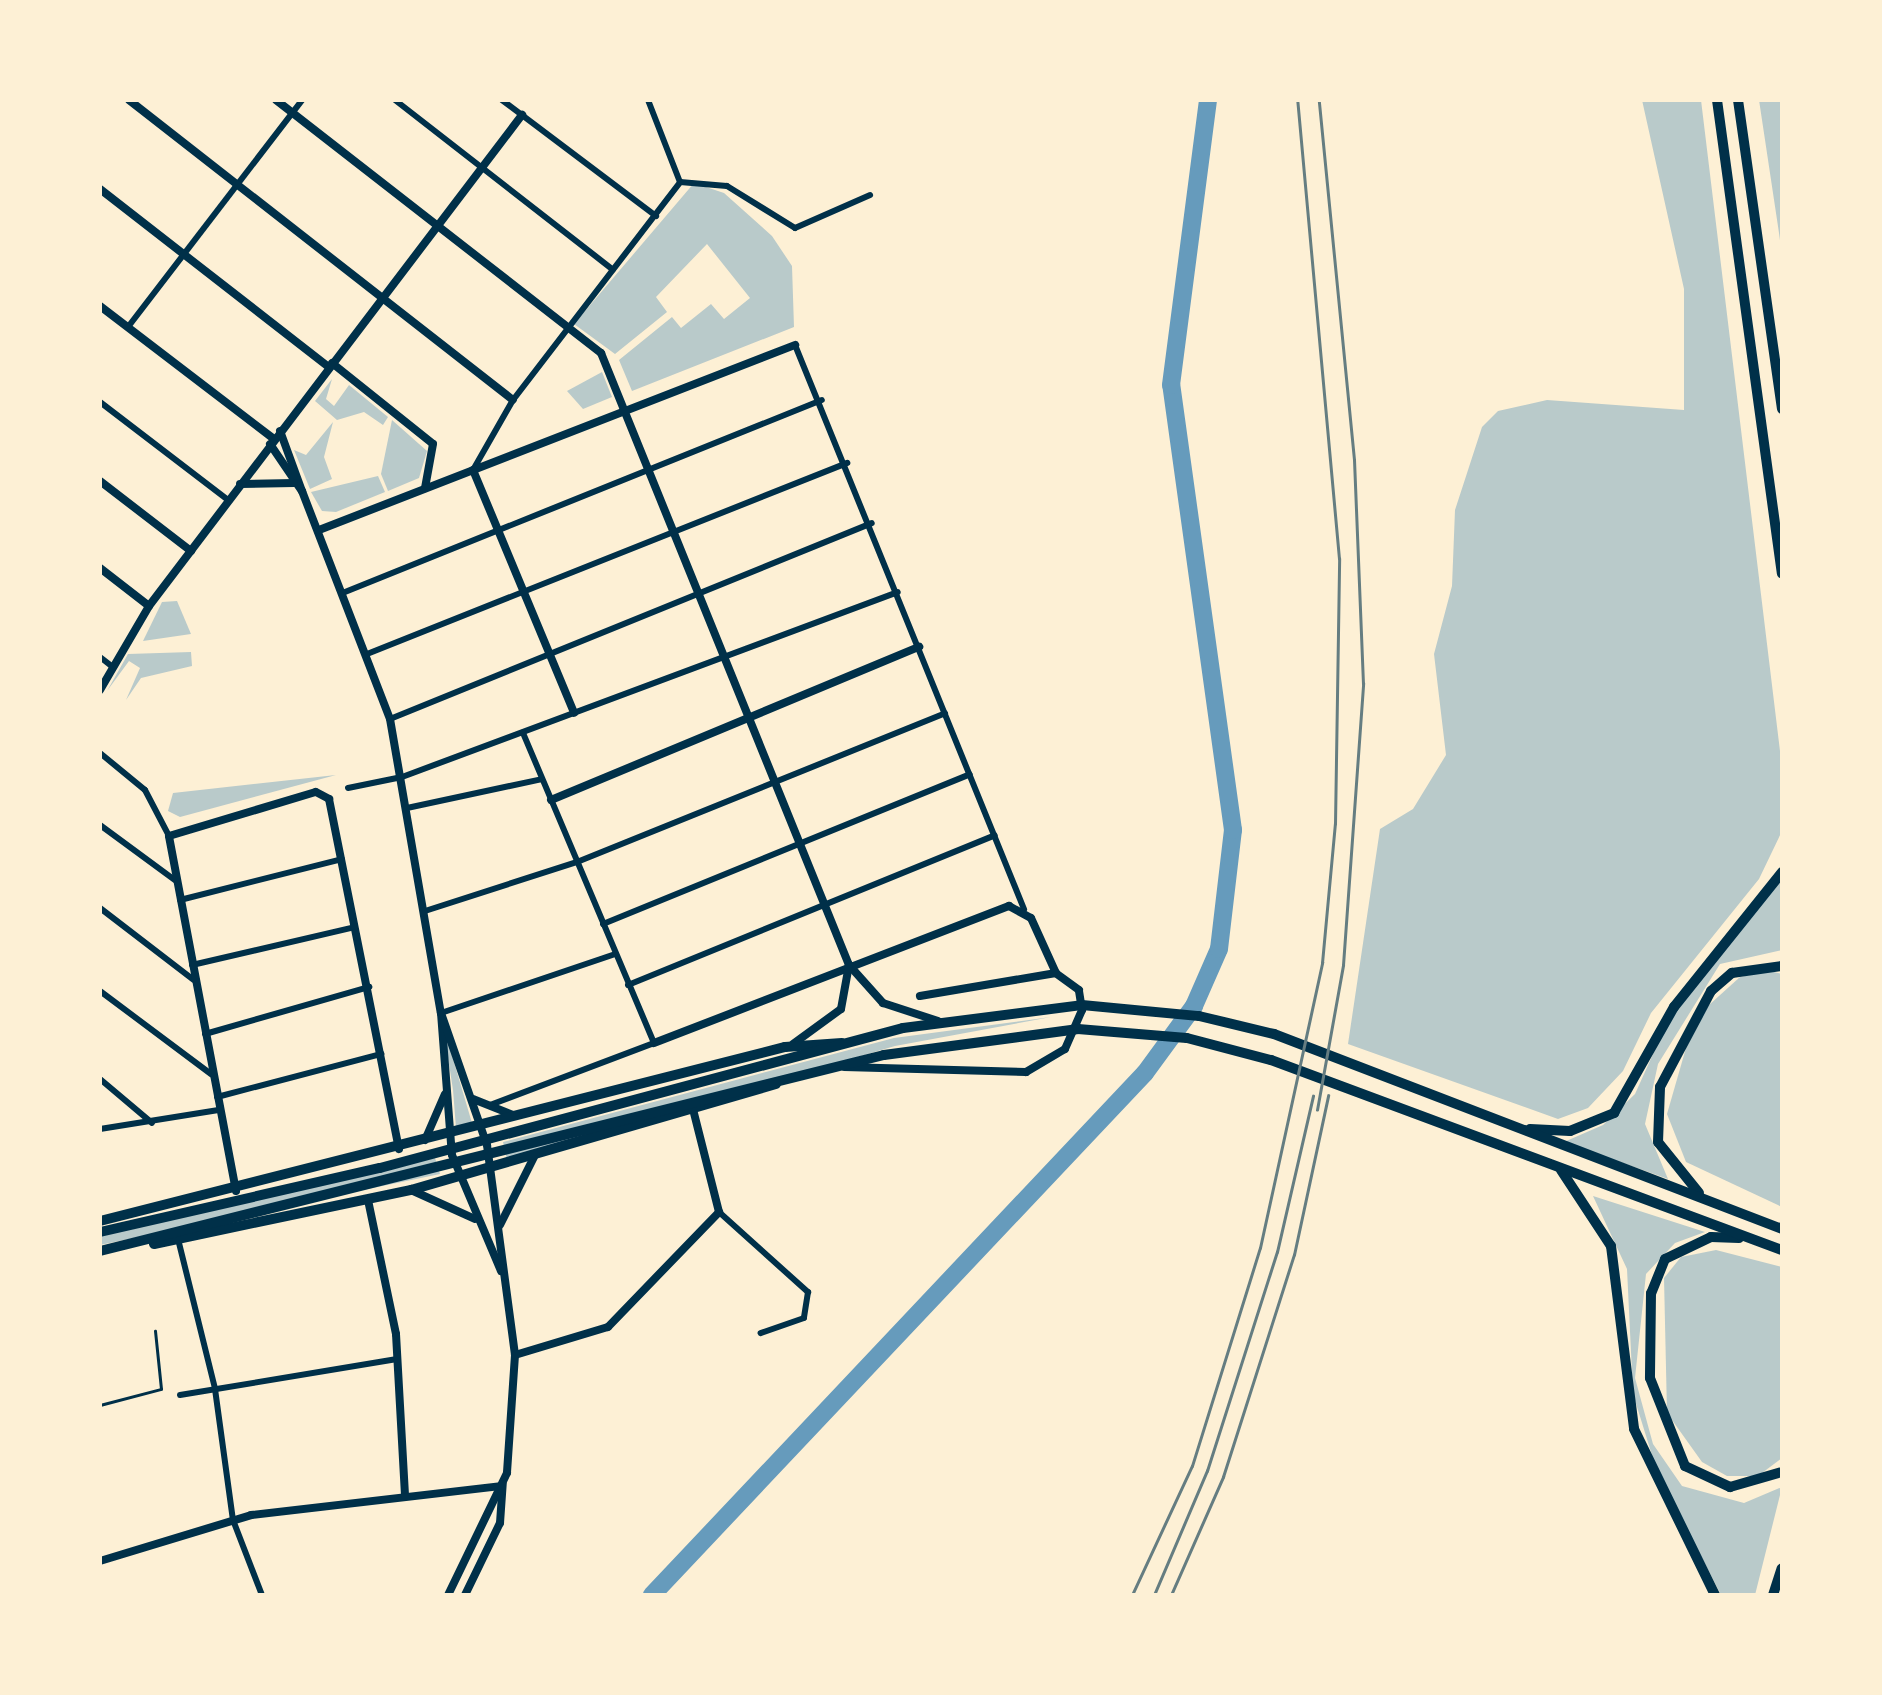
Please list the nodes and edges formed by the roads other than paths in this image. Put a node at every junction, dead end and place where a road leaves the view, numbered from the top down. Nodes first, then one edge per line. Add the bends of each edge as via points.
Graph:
1 (129, 100) edge
2 (276, 100) edge
3 (302, 100) edge
4 (396, 100) edge
5 (502, 100) edge
6 (648, 100) edge
7 (1717, 100) edge
8 (1738, 100) edge
9 (293, 112) junction
10 (522, 115) junction
11 (482, 168) junction
12 (680, 182) junction
13 (237, 185) junction
14 (100, 189) edge
15 (870, 195) dead end
16 (656, 216) junction
17 (438, 224) junction
18 (184, 254) junction
19 (613, 270) junction
20 (382, 298) junction
21 (100, 306) edge
22 (568, 325) junction
23 (128, 327) junction
24 (795, 345) joint
25 (331, 365) junction
26 (512, 400) junction
27 (822, 400) junction
28 (100, 402) edge
29 (1782, 408) edge
30 (626, 410) junction
31 (275, 438) junction
32 (848, 463) junction
33 (650, 469) junction
34 (473, 470) junction
35 (100, 481) edge
36 (240, 484) junction
37 (300, 488) junction
38 (426, 488) junction
39 (228, 500) junction
40 (872, 523) junction
41 (319, 530) junction
42 (498, 530) junction
43 (676, 532) junction
44 (190, 551) junction
45 (100, 568) edge
46 (1782, 574) edge
47 (345, 592) junction
48 (524, 592) junction
49 (898, 592) junction
50 (700, 593) junction
51 (149, 606) junction
52 (918, 647) junction
53 (368, 654) junction
54 (550, 654) junction
55 (726, 656) junction
56 (100, 657) edge
57 (112, 667) junction
58 (100, 690) edge
59 (574, 713) junction
60 (945, 713) junction
61 (751, 717) junction
62 (390, 719) junction
63 (523, 732) junction
64 (100, 753) edge
65 (970, 774) junction
66 (402, 777) junction
67 (542, 778) junction
68 (778, 783) junction
69 (348, 788) dead end
70 (551, 800) junction
71 (407, 808) junction
72 (100, 825) edge
73 (995, 835) junction
74 (169, 836) junction
75 (804, 846) junction
76 (342, 858) junction
77 (577, 862) junction
78 (1782, 872) edge
79 (174, 880) junction
80 (178, 900) junction
81 (828, 906) junction
82 (100, 908) edge
83 (1024, 910) junction
84 (424, 911) junction
85 (603, 924) junction
86 (356, 927) junction
87 (615, 954) junction
88 (191, 966) junction
89 (849, 966) junction
90 (1782, 966) edge
91 (1056, 973) junction
92 (194, 980) junction
93 (628, 985) junction
94 (368, 988) junction
95 (100, 992) edge
96 (920, 996) dead end
97 (441, 1012) junction
98 (938, 1021) junction
99 (204, 1034) junction
100 (654, 1043) junction
101 (848, 1044) junction
102 (785, 1047) junction
103 (381, 1054) junction
104 (840, 1066) junction
105 (212, 1074) junction
106 (100, 1079) edge
107 (782, 1080) junction
108 (447, 1090) junction
109 (216, 1097) junction
110 (472, 1100) junction
111 (489, 1106) junction
112 (218, 1110) junction
113 (694, 1113) junction
114 (520, 1116) junction
115 (152, 1124) junction
116 (482, 1126) junction
117 (100, 1128) edge
118 (1521, 1129) junction
119 (450, 1135) junction
120 (424, 1142) junction
121 (399, 1149) junction
122 (537, 1156) junction
123 (491, 1169) junction
124 (1561, 1169) junction
125 (459, 1178) junction
126 (236, 1190) junction
127 (410, 1191) junction
128 (368, 1200) junction
129 (1712, 1203) junction
130 (720, 1212) junction
131 (477, 1220) junction
132 (100, 1221) edge
133 (1782, 1228) edge
134 (499, 1230) junction
135 (100, 1232) edge
136 (1754, 1240) junction
137 (179, 1243) junction
138 (133, 1244) junction
139 (1782, 1250) edge
140 (100, 1251) edge
141 (501, 1271) junction
142 (155, 1332) dead end
143 (761, 1333) dead end
144 (515, 1355) junction
145 (396, 1359) junction
146 (215, 1389) junction
147 (180, 1395) dead end
148 (100, 1405) edge
149 (1782, 1472) edge
150 (503, 1484) junction
151 (406, 1496) junction
152 (233, 1520) junction
153 (100, 1561) edge
154 (1782, 1568) edge
155 (262, 1595) edge
156 (448, 1595) edge
157 (465, 1595) edge
158 (1715, 1595) edge
159 (1774, 1595) edge

1 - 13 street
2 - 9 street
3 - 9 street
4 - 11 street
5 - 10 street
6 - 12 street
7 - 46 main road
8 - 29 main road
9 - 13 street
9 - 17 street
10 - 11 street
10 - 16 street
11 - 17 street
11 - 19 street
12 - 15 street via 728,186 795,228
12 - 16 street
13 - 18 street
13 - 20 street
14 - 18 street
16 - 19 street
17 - 20 street
17 - 22 street
18 - 23 street
18 - 25 street
19 - 22 street
20 - 25 street
20 - 26 street
21 - 23 street
22 - 26 street
22 - 30 street via 608,364
23 - 31 street
24 - 27 street
24 - 30 street
25 - 31 street
25 - 38 street via 434,444
26 - 34 street
27 - 32 street
27 - 33 street
28 - 39 street
30 - 33 street
30 - 34 street
31 - 36 street
31 - 37 street
31 - 37 street
32 - 40 street
32 - 43 street
33 - 42 street
33 - 43 street
34 - 38 street
34 - 42 street
35 - 44 street
36 - 37 street
36 - 39 street
37 - 41 street
38 - 41 street
39 - 44 street
40 - 49 street
40 - 50 street
41 - 47 street
42 - 47 street
42 - 48 street
43 - 48 street
43 - 50 street
44 - 51 street
45 - 51 street
47 - 53 street
48 - 53 street
48 - 54 street
49 - 52 street
49 - 55 street
50 - 54 street
50 - 55 street
51 - 57 street
52 - 60 street
52 - 61 street
53 - 62 street
54 - 59 street
54 - 62 street
55 - 59 street
55 - 61 street
56 - 57 street
57 - 58 street
59 - 63 street
60 - 65 street
60 - 68 street
61 - 68 street
61 - 70 street
62 - 66 street
63 - 66 street
63 - 67 street
64 - 74 street via 145,790
65 - 73 street
65 - 75 street
66 - 69 street
66 - 71 street
67 - 70 street
67 - 71 street
68 - 75 street
68 - 77 street
70 - 77 street
71 - 84 street
72 - 79 street
73 - 81 street
73 - 83 street
74 - 76 street via 322,792
74 - 79 street
75 - 81 street
75 - 85 street
76 - 80 street
76 - 86 street
77 - 84 street
77 - 85 street
78 - 118 main road via 1674,1007 1614,1113 1570,1131
79 - 80 street
80 - 88 street
81 - 89 street
81 - 93 street
82 - 92 street
83 - 89 street via 1000,908
83 - 91 street
84 - 97 street
85 - 87 street
86 - 88 street
86 - 94 street
87 - 93 street
87 - 97 street
88 - 92 street
89 - 98 street via 882,1003
89 - 100 street
89 - 102 street via 834,1019
90 - 129 main road via 1744,969 1711,991 1660,1087 1658,1142 1682,1180
91 - 96 street
91 - 104 street via 1079,990 1082,1010 1048,1064 982,1075
92 - 99 street
93 - 100 street
94 - 99 street
94 - 103 street
95 - 105 street
97 - 108 street
97 - 110 street
98 - 101 main road
98 - 118 main road via 1019,1009 1124,1008 1237,1023
99 - 105 street
100 - 111 street
101 - 102 main road
101 - 135 main road
102 - 114 main road
103 - 109 street
103 - 121 street
104 - 107 main road
104 - 124 main road via 970,1037 1094,1030 1208,1042
105 - 109 street
106 - 115 street
107 - 113 main road
107 - 138 main road
108 - 119 street
108 - 120 street
109 - 112 street
110 - 111 street
110 - 116 street
111 - 114 street
112 - 115 street
112 - 126 street
113 - 122 main road
113 - 130 street
114 - 116 main road
114 - 122 main road via 516,1142
115 - 117 street
116 - 119 main road
116 - 123 street
118 - 129 main road
119 - 120 main road
119 - 125 street
120 - 121 main road
121 - 126 main road
121 - 127 main road via 416,1165
122 - 123 main road
122 - 134 street via 513,1184
123 - 125 main road
123 - 134 street
124 - 136 main road
124 - 158 main road via 1611,1246 1634,1429
125 - 127 main road
125 - 131 street
126 - 132 main road
127 - 128 main road
127 - 131 street
128 - 137 main road
128 - 145 street
129 - 133 main road
130 - 143 street via 808,1292 804,1318
130 - 144 street via 608,1327
131 - 141 street
134 - 141 street
136 - 139 main road
136 - 149 main road via 1710,1236 1665,1259 1651,1293 1650,1378 1685,1466 1730,1487
137 - 138 main road
137 - 146 street
138 - 140 main road
141 - 144 street
142 - 148 lane via 161,1390
144 - 150 street
145 - 146 street
145 - 151 street
146 - 147 street
146 - 152 street
150 - 151 street via 483,1494
150 - 156 street
150 - 157 street via 500,1524
151 - 152 street
152 - 153 street
152 - 155 street
154 - 159 main road

